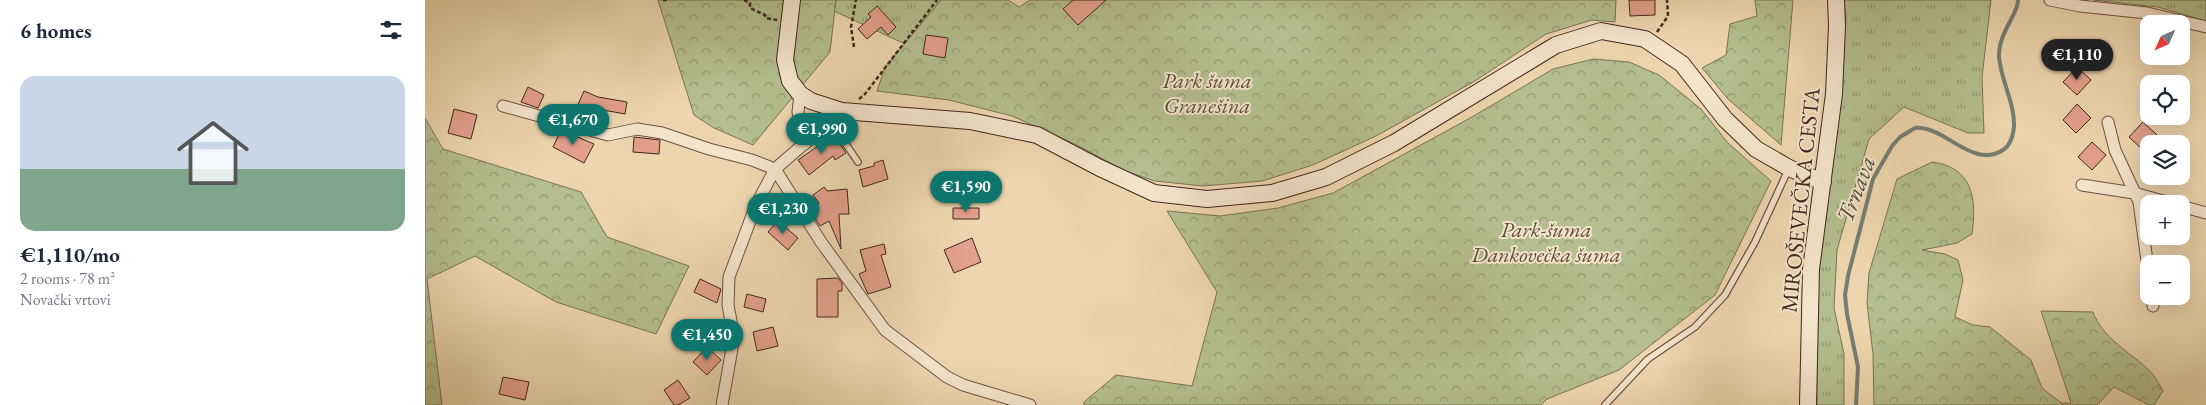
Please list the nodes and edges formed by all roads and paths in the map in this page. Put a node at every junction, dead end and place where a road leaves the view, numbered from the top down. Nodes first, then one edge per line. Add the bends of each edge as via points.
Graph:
1 (663, 0) edge
2 (669, 0) edge
3 (743, 0) edge
4 (792, 0) edge
5 (856, 0) edge
6 (937, 0) edge
7 (1667, 0) edge
8 (1836, 0) edge
9 (2051, 0) edge
10 (789, 22) junction
11 (2206, 27) edge
12 (1645, 39) junction
13 (854, 47) dead end
14 (800, 94) junction
15 (503, 106) dead end
16 (837, 117) junction
17 (2109, 122) dead end
18 (805, 144) junction
19 (858, 162) dead end
20 (1789, 168) junction
21 (775, 169) junction
22 (1823, 182) junction
23 (2082, 185) dead end
24 (2134, 194) junction
25 (2140, 196) edge
26 (2190, 209) edge
27 (2206, 214) edge
28 (2146, 255) edge
29 (722, 405) edge
30 (1030, 405) edge
31 (1605, 405) edge
32 (1808, 405) edge

1 - 2 path
3 - 10 path via 766,18
4 - 10 street
5 - 13 path via 851,27
6 - 16 path via 865,94
7 - 12 path via 1668,16 1658,31
8 - 22 street, MIROŠEVEČKA CESTA via 1834,94
9 - 11 street via 2147,12
10 - 14 street via 785,60 790,81
12 - 16 street via 1601,31 1556,45 1395,143 1327,177 1272,193 1207,199 1154,193 1037,135 970,121
12 - 20 street via 1682,64 1725,119 1756,149
14 - 16 street
14 - 18 street via 798,112
15 - 21 street via 608,135 637,129 663,133
16 - 18 street
16 - 19 lane
17 - 24 street via 2115,150
18 - 21 street
20 - 22 street
20 - 31 lane via 1755,242 1725,294 1695,327 1648,359
21 - 29 street via 756,205 729,277 728,304 735,337
21 - 30 street via 821,242 885,330 947,377
22 - 32 street, MIROŠEVEČKA CESTA via 1811,269
23 - 24 street
24 - 25 street
24 - 28 street via 2139,202
26 - 27 street

